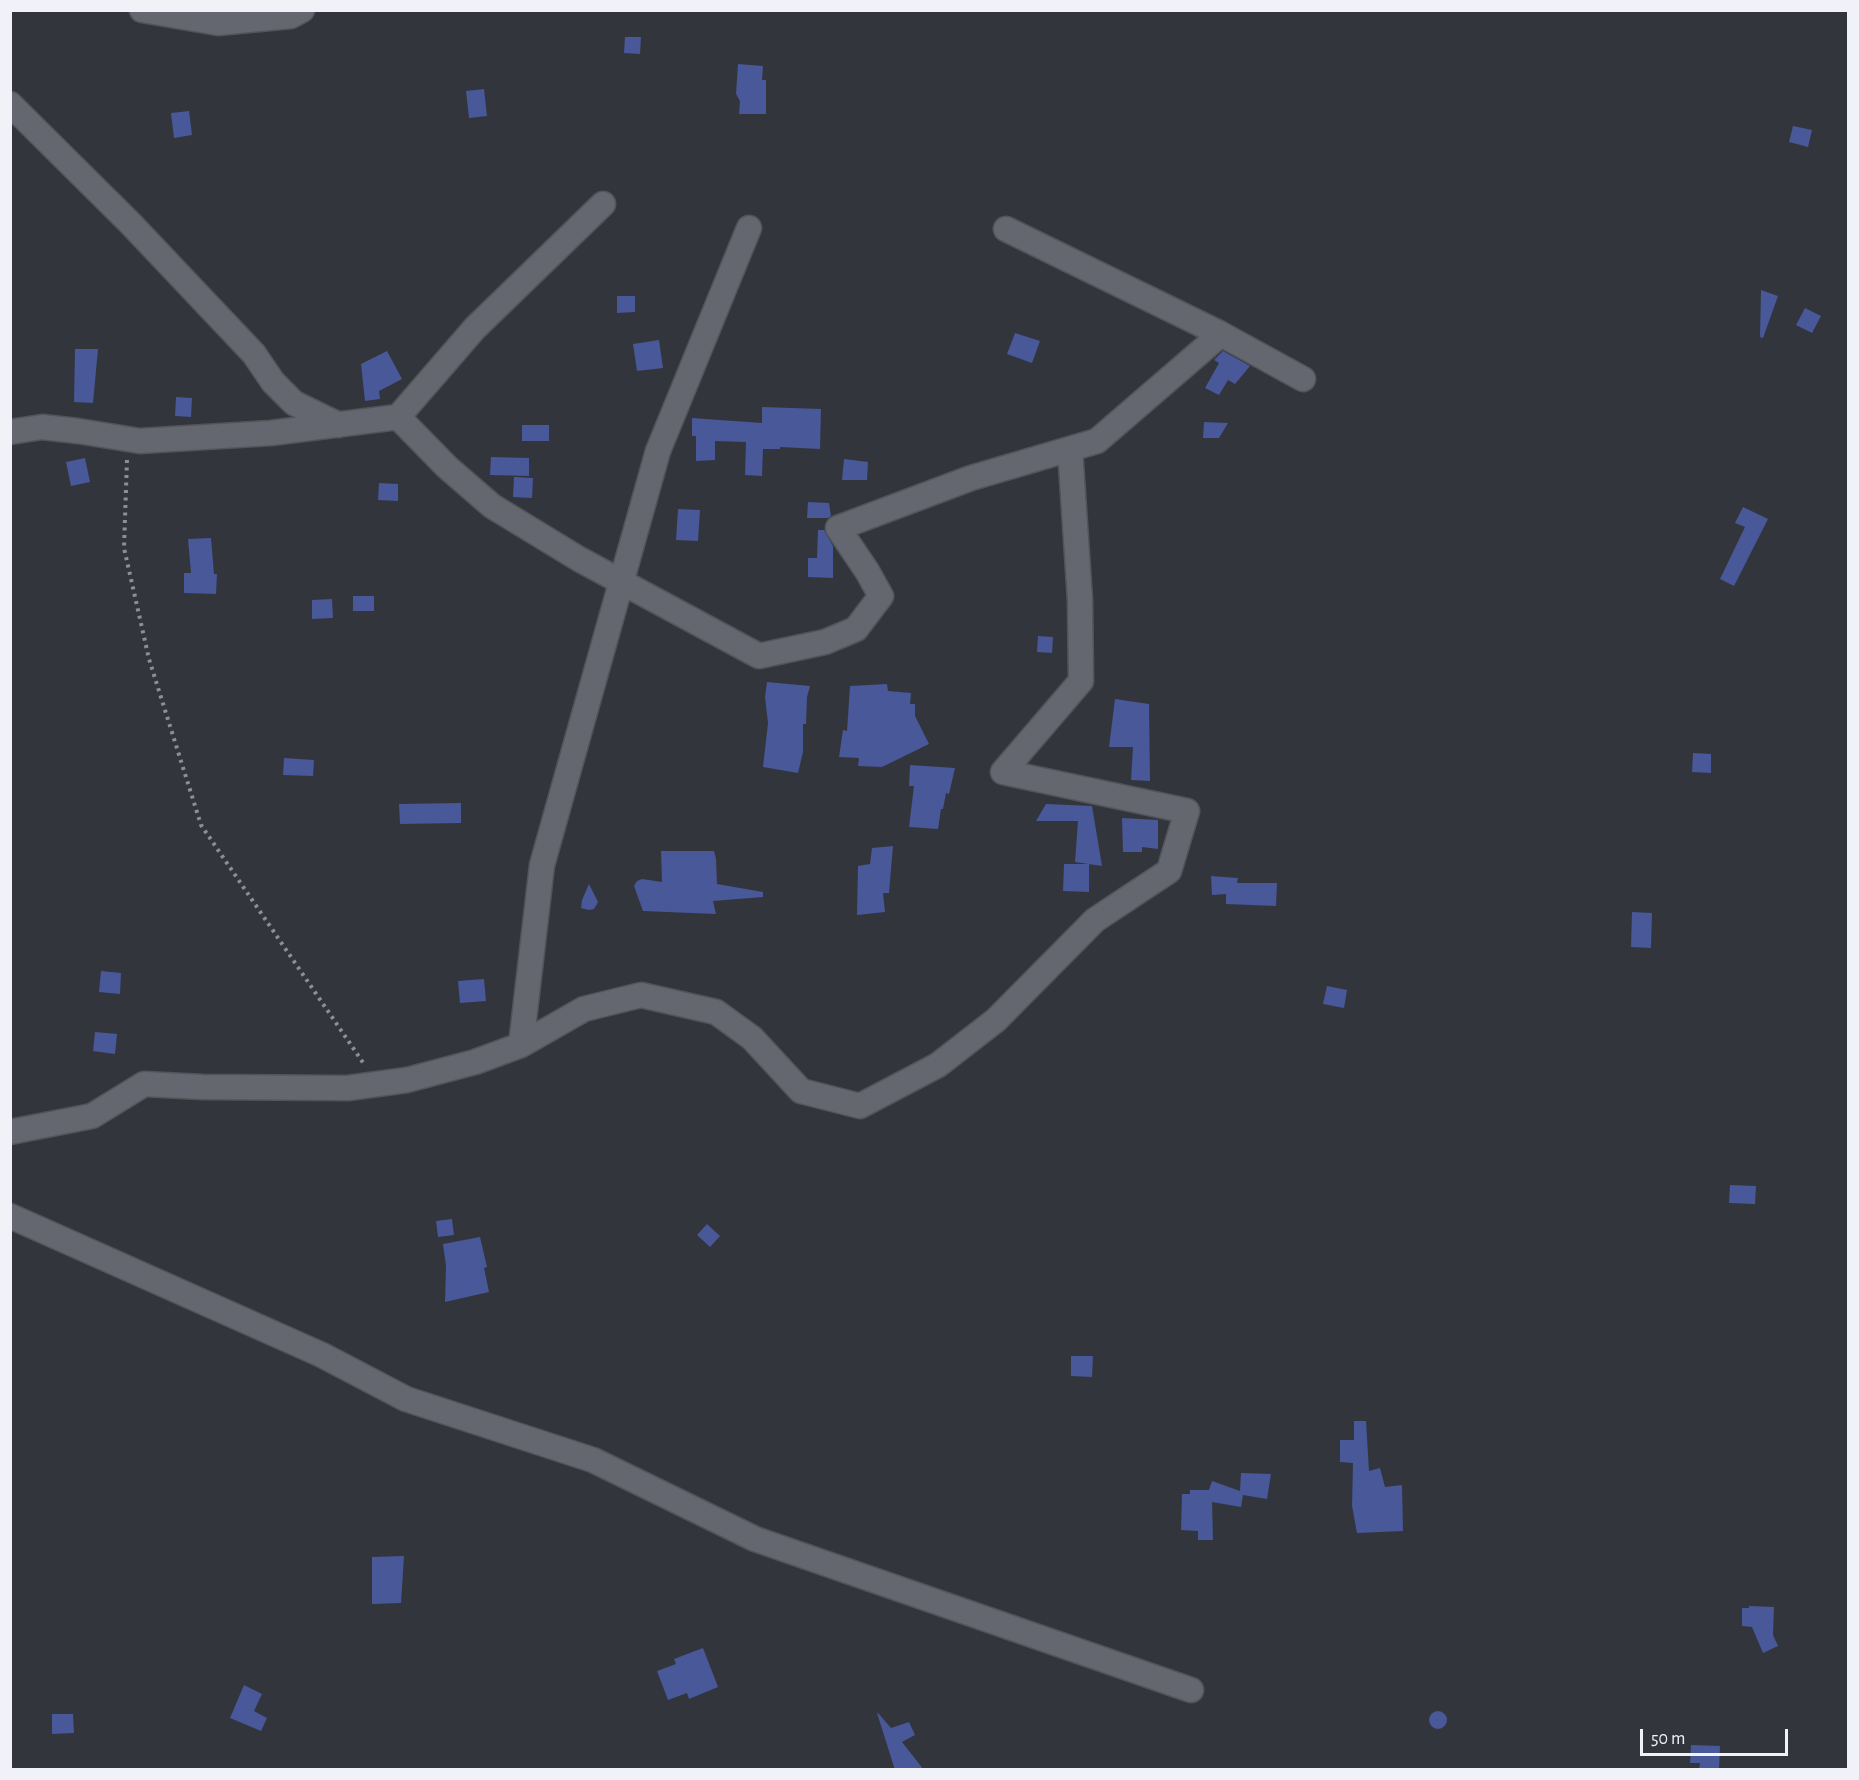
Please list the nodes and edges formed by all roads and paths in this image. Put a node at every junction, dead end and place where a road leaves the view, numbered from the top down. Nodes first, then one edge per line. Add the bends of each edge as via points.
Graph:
1 (142, 10) edge
2 (302, 10) edge
3 (10, 104) edge
4 (603, 204) dead end
5 (749, 228) dead end
6 (1006, 229) dead end
7 (1221, 334) junction
8 (1303, 379) dead end
9 (398, 417) junction
10 (339, 424) junction
11 (10, 432) edge
12 (128, 439) junction
13 (1070, 449) junction
14 (621, 582) junction
15 (521, 1045) junction
16 (378, 1084) junction
17 (10, 1132) edge
18 (10, 1216) edge
19 (1191, 1690) dead end

1 - 2 street via 218,23 291,16
3 - 10 street via 156,250 254,354 294,403
4 - 9 street via 475,328
5 - 14 street via 658,450
6 - 7 street
7 - 8 street
7 - 13 street via 1097,441
9 - 10 street
9 - 14 street via 492,506
10 - 12 street via 271,433
11 - 12 street via 42,427
12 - 16 path via 124,548 149,659 201,825
13 - 14 street via 971,478 838,528 881,596 856,629 825,642 759,656
13 - 15 street via 1081,681 1003,772 1187,811 1169,871 1095,920 996,1020 938,1065 860,1106 801,1091 752,1038 716,1012 641,995 584,1009
14 - 15 street via 543,865
15 - 16 street via 475,1062
16 - 17 street via 337,1088 144,1084 92,1116
18 - 19 street via 322,1355 406,1399 593,1460 755,1539

